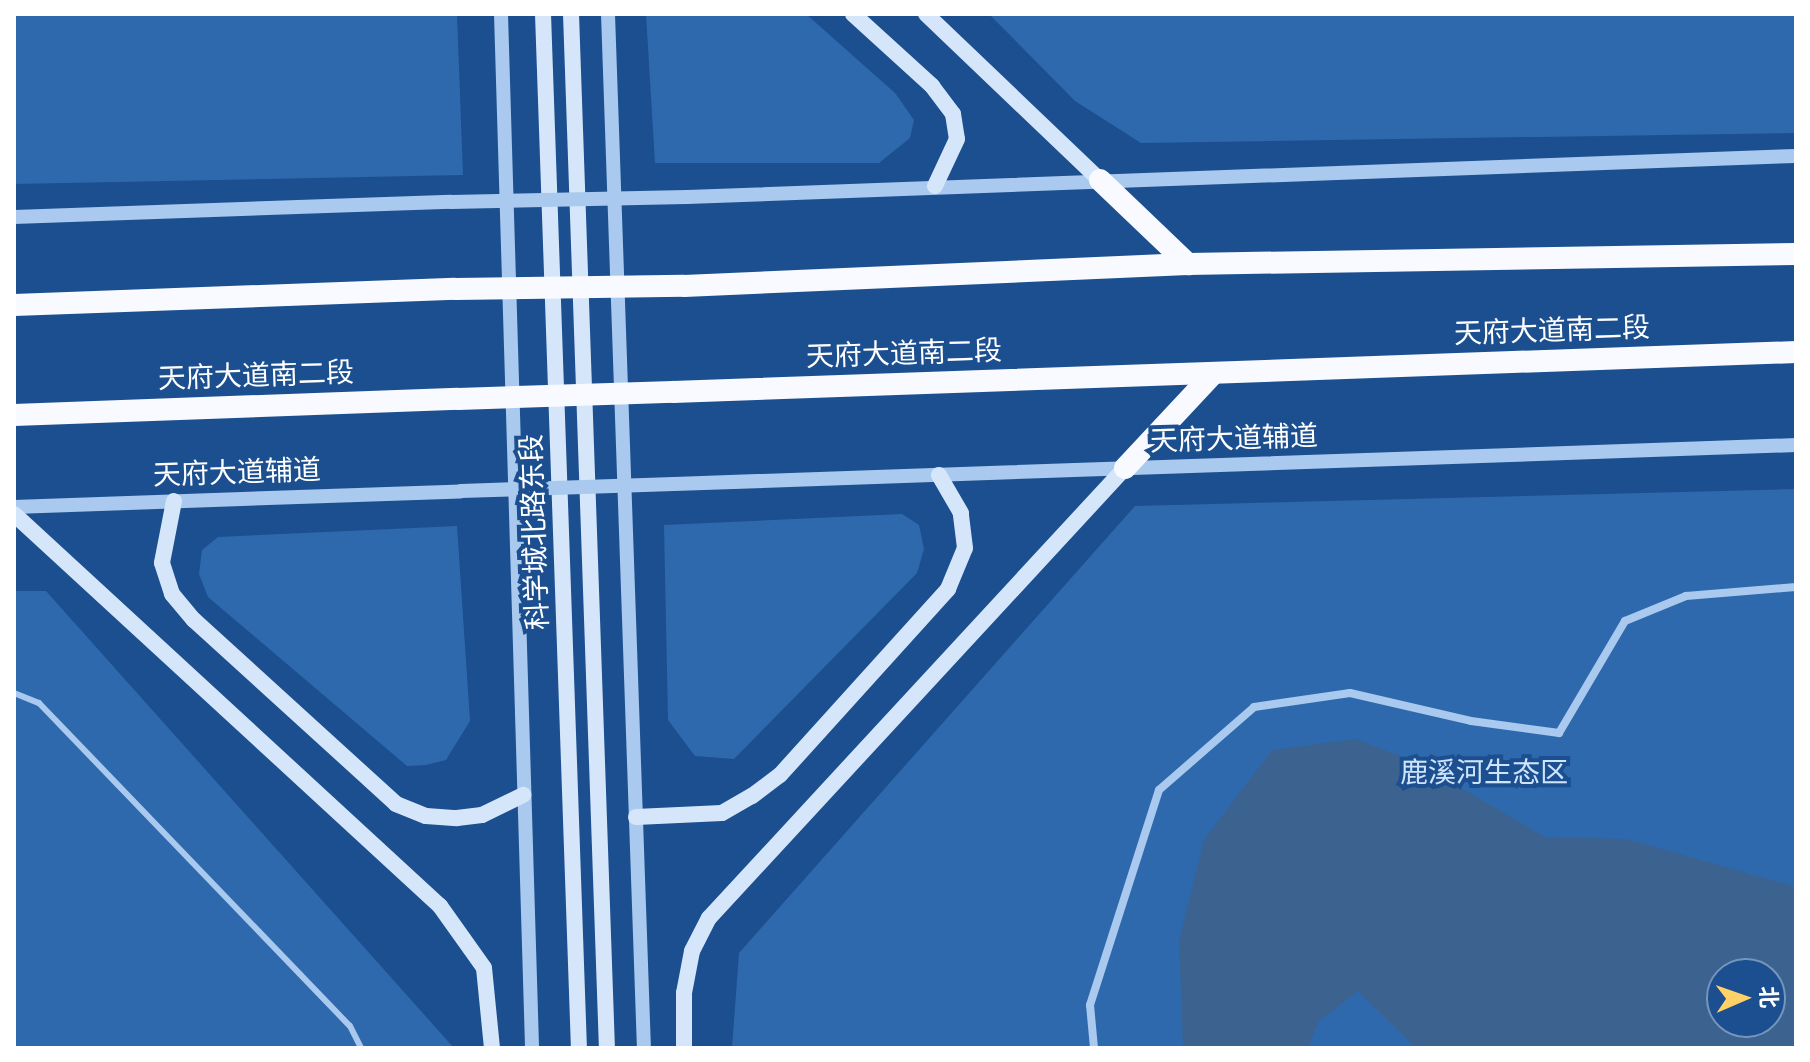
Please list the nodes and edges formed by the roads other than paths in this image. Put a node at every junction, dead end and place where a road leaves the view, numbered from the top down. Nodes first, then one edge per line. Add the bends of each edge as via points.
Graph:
1 (501, 14) edge
2 (543, 14) edge
3 (571, 14) edge
4 (608, 14) edge
5 (853, 14) edge
6 (926, 14) edge
7 (1796, 156) edge
8 (1100, 180) junction
9 (935, 186) junction
10 (14, 217) edge
11 (1796, 254) edge
12 (1188, 264) junction
13 (14, 305) edge
14 (1796, 352) edge
15 (1214, 373) junction
16 (14, 415) edge
17 (1796, 445) edge
18 (1125, 468) junction
19 (939, 475) junction
20 (174, 501) junction
21 (14, 507) edge
22 (14, 514) edge
23 (1796, 587) edge
24 (14, 693) edge
25 (523, 795) junction
26 (636, 817) junction
27 (361, 1048) edge
28 (492, 1048) edge
29 (532, 1048) edge
30 (579, 1048) edge
31 (607, 1048) edge
32 (644, 1048) edge
33 (684, 1048) edge
34 (1094, 1048) edge

1 - 25 street
2 - 30 main road, 科学城北路东段
3 - 31 main road, 科学城北路东段
4 - 26 street
5 - 9 main road via 932,86 953,114 957,139
6 - 8 main road
7 - 8 street
8 - 9 street
8 - 12 highway
9 - 10 street, bridge
11 - 12 highway
12 - 13 highway, bridge via 684,286
14 - 15 highway, 天府大道南二段
15 - 16 highway, 天府大道南二段, bridge
15 - 18 highway
17 - 18 street, 天府大道辅道
18 - 19 street, 天府大道辅道
18 - 33 main road via 709,918 692,951 684,993
19 - 20 street, 天府大道辅道, bridge
19 - 26 main road via 961,513 965,548 948,589 780,775 761,789 722,813
20 - 21 street, 天府大道辅道
20 - 25 main road via 162,563 172,594 396,804 426,816 457,818 482,815
22 - 28 main road via 440,906 484,968
23 - 34 street via 1686,596 1625,621 1559,733 1471,721 1350,693 1254,707 1159,790 1090,1005
24 - 27 lane via 50,714 350,1026
25 - 29 street
26 - 32 street

